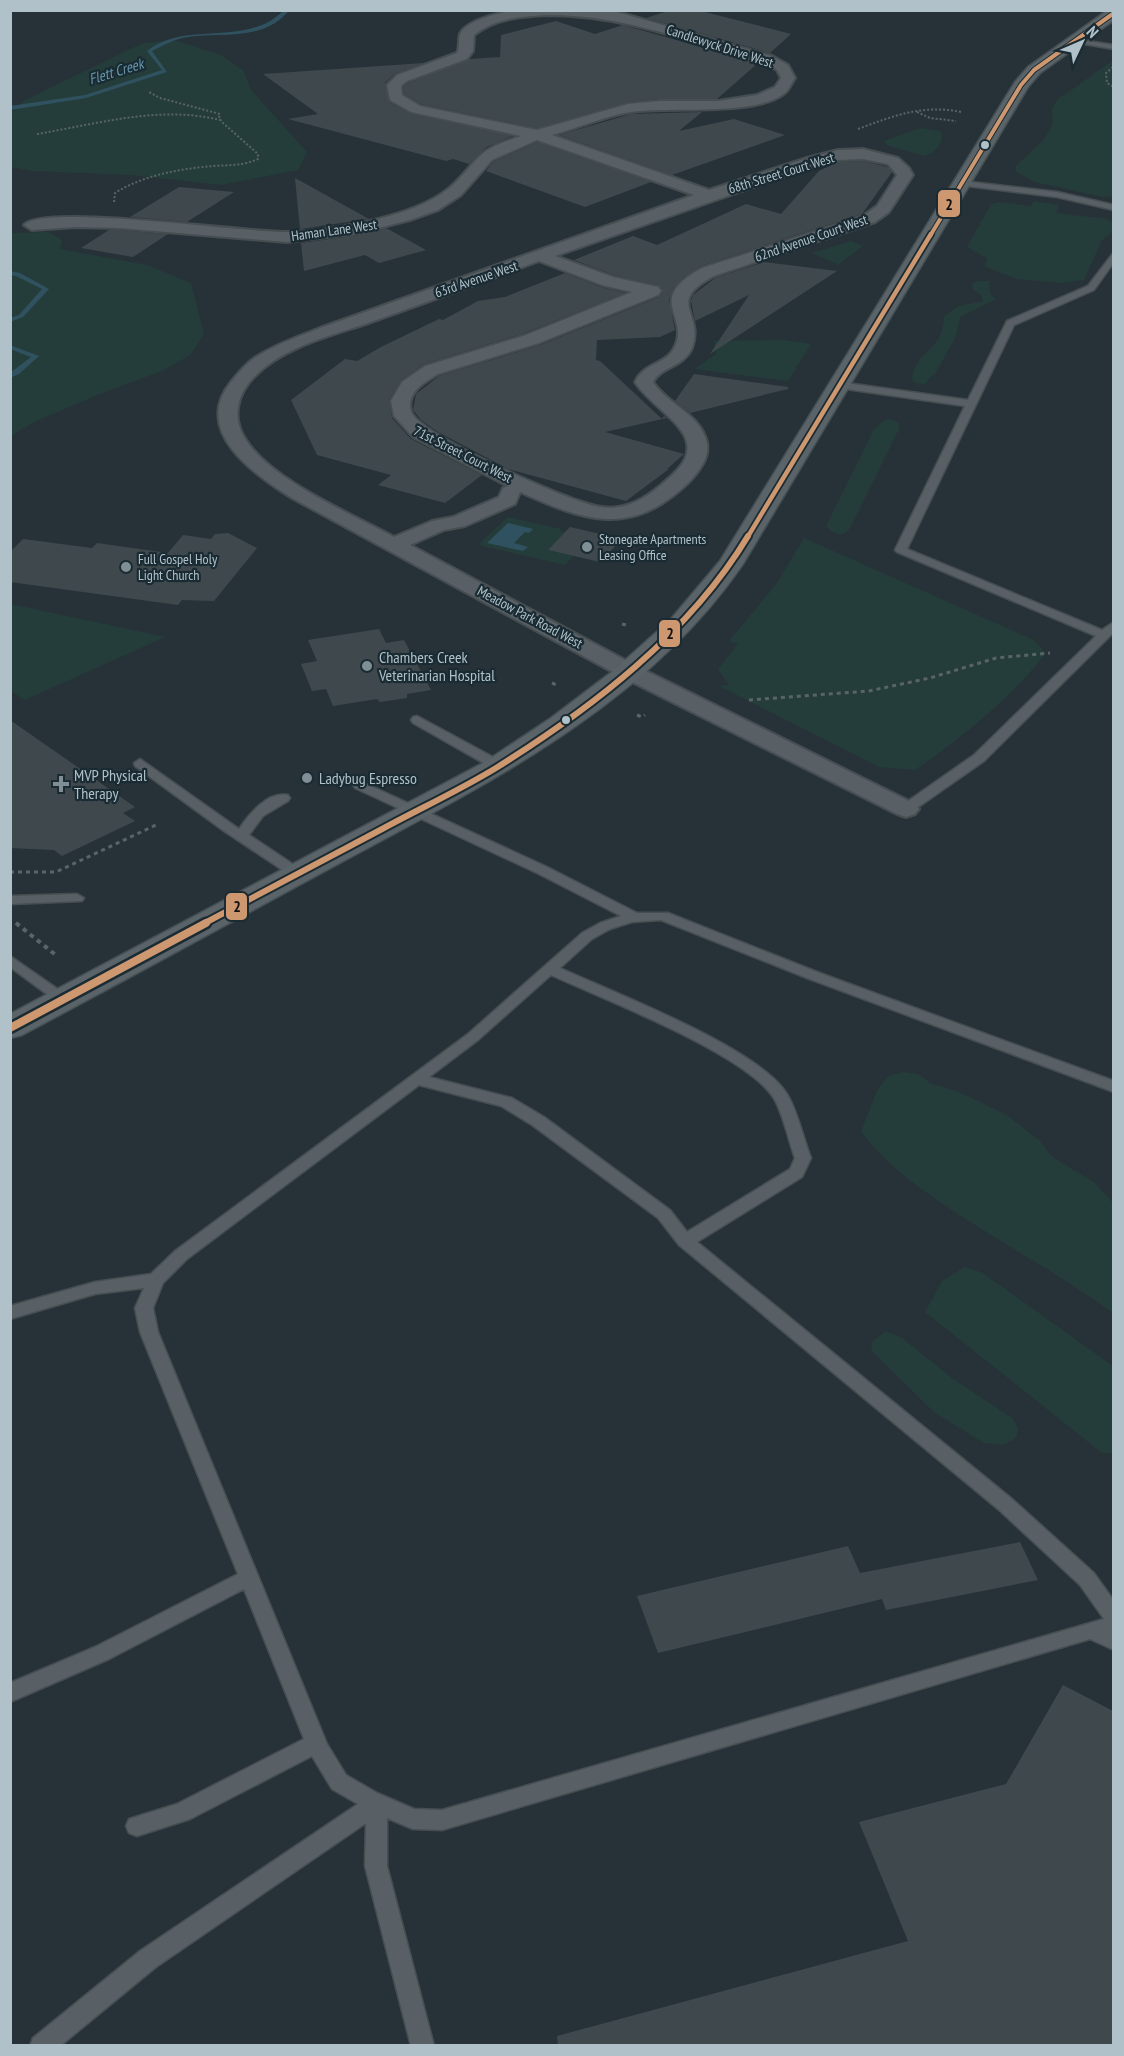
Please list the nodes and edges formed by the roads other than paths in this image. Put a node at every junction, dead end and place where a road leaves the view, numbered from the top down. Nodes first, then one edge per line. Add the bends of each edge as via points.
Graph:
1 (1113, 13) edge
2 (1074, 41) junction
3 (1113, 47) edge
4 (537, 135) junction
5 (888, 160) joint
6 (962, 183) junction
7 (709, 195) junction
8 (1113, 208) edge
9 (32, 225) dead end
10 (1113, 255) edge
11 (540, 256) junction
12 (648, 291) junction
13 (681, 293) junction
14 (248, 372) joint
15 (839, 385) junction
16 (972, 404) junction
17 (517, 488) junction
18 (395, 544) junction
19 (1109, 630) edge
20 (630, 672) junction
21 (417, 720) dead end
22 (140, 763) dead end
23 (499, 766) junction
24 (360, 784) dead end
25 (282, 798) dead end
26 (906, 809) joint
27 (416, 811) junction
28 (242, 836) junction
29 (298, 874) junction
30 (77, 898) dead end
31 (10, 900) edge
32 (633, 917) junction
33 (10, 960) edge
34 (550, 969) junction
35 (64, 1000) junction
36 (10, 1028) edge
37 (416, 1080) junction
38 (1113, 1087) edge
39 (685, 1241) junction
40 (156, 1280) junction
41 (10, 1313) edge
42 (249, 1577) junction
43 (1113, 1617) edge
44 (1113, 1624) edge
45 (1092, 1631) junction
46 (1113, 1641) edge
47 (10, 1693) edge
48 (316, 1743) junction
49 (376, 1803) junction
50 (137, 1826) dead end
51 (42, 2046) edge
52 (423, 2046) edge

1 - 2 main road
2 - 3 lane
2 - 6 main road via 1034,70 1021,85
4 - 4 street, Candlewyck Drive West via 416,109 395,97 394,85 407,76 462,56 468,34 477,26 514,15 557,11 607,14 646,22 757,56 779,65 787,75 780,90 753,100 635,107
4 - 7 street, Candlewyck Drive West
4 - 9 street, Haman Lane West via 487,158 462,186 437,204 375,225 287,237 110,223
5 - 7 street, 68th Street Court West via 857,154 826,157
5 - 13 street, 62nd Avenue Court West via 902,167 905,175 875,216 708,272 690,281
6 - 8 lane via 1074,197
6 - 15 main road
7 - 11 street, 63rd Avenue West
10 - 16 lane via 1091,288 1010,323
11 - 12 street
11 - 14 street, 63rd Avenue West via 326,332 266,359
12 - 13 street
12 - 17 street, 71st Street Court West via 533,338 447,365 409,386 402,414 411,428
13 - 17 street, 71st Street Court West via 682,352 648,374 644,382 692,429 697,442 693,463 651,501 633,510 610,514 591,512
14 - 18 street, Meadow Park Road West via 228,405 228,422 248,459 299,494
15 - 16 lane
15 - 20 main road via 720,579 665,641
16 - 19 lane via 901,550
17 - 18 street via 508,500
18 - 20 street, Meadow Park Road West
19 - 26 lane via 979,758
20 - 23 main road
20 - 26 street, Meadow Park Road West
21 - 23 lane
22 - 28 lane
23 - 27 main road
24 - 27 lane
25 - 28 lane via 265,806 248,823
27 - 29 main road
27 - 32 lane
28 - 29 lane
29 - 35 main road
30 - 31 lane
32 - 34 lane via 605,924
32 - 38 lane via 663,916
33 - 35 lane
34 - 37 lane via 473,1037
34 - 39 lane via 698,1037 750,1066 780,1095 803,1158 796,1173
35 - 36 main road
37 - 39 lane via 506,1102 538,1121 664,1214
37 - 40 lane via 182,1255
39 - 43 lane via 1005,1504 1087,1579
40 - 41 lane via 95,1288
40 - 42 lane via 144,1308 149,1332
42 - 47 lane via 102,1653
42 - 48 lane
44 - 45 lane
45 - 46 lane
45 - 49 lane via 442,1820 413,1819
48 - 49 lane via 339,1782
48 - 50 lane via 182,1812
49 - 51 lane via 148,1959
49 - 52 lane via 376,1866

